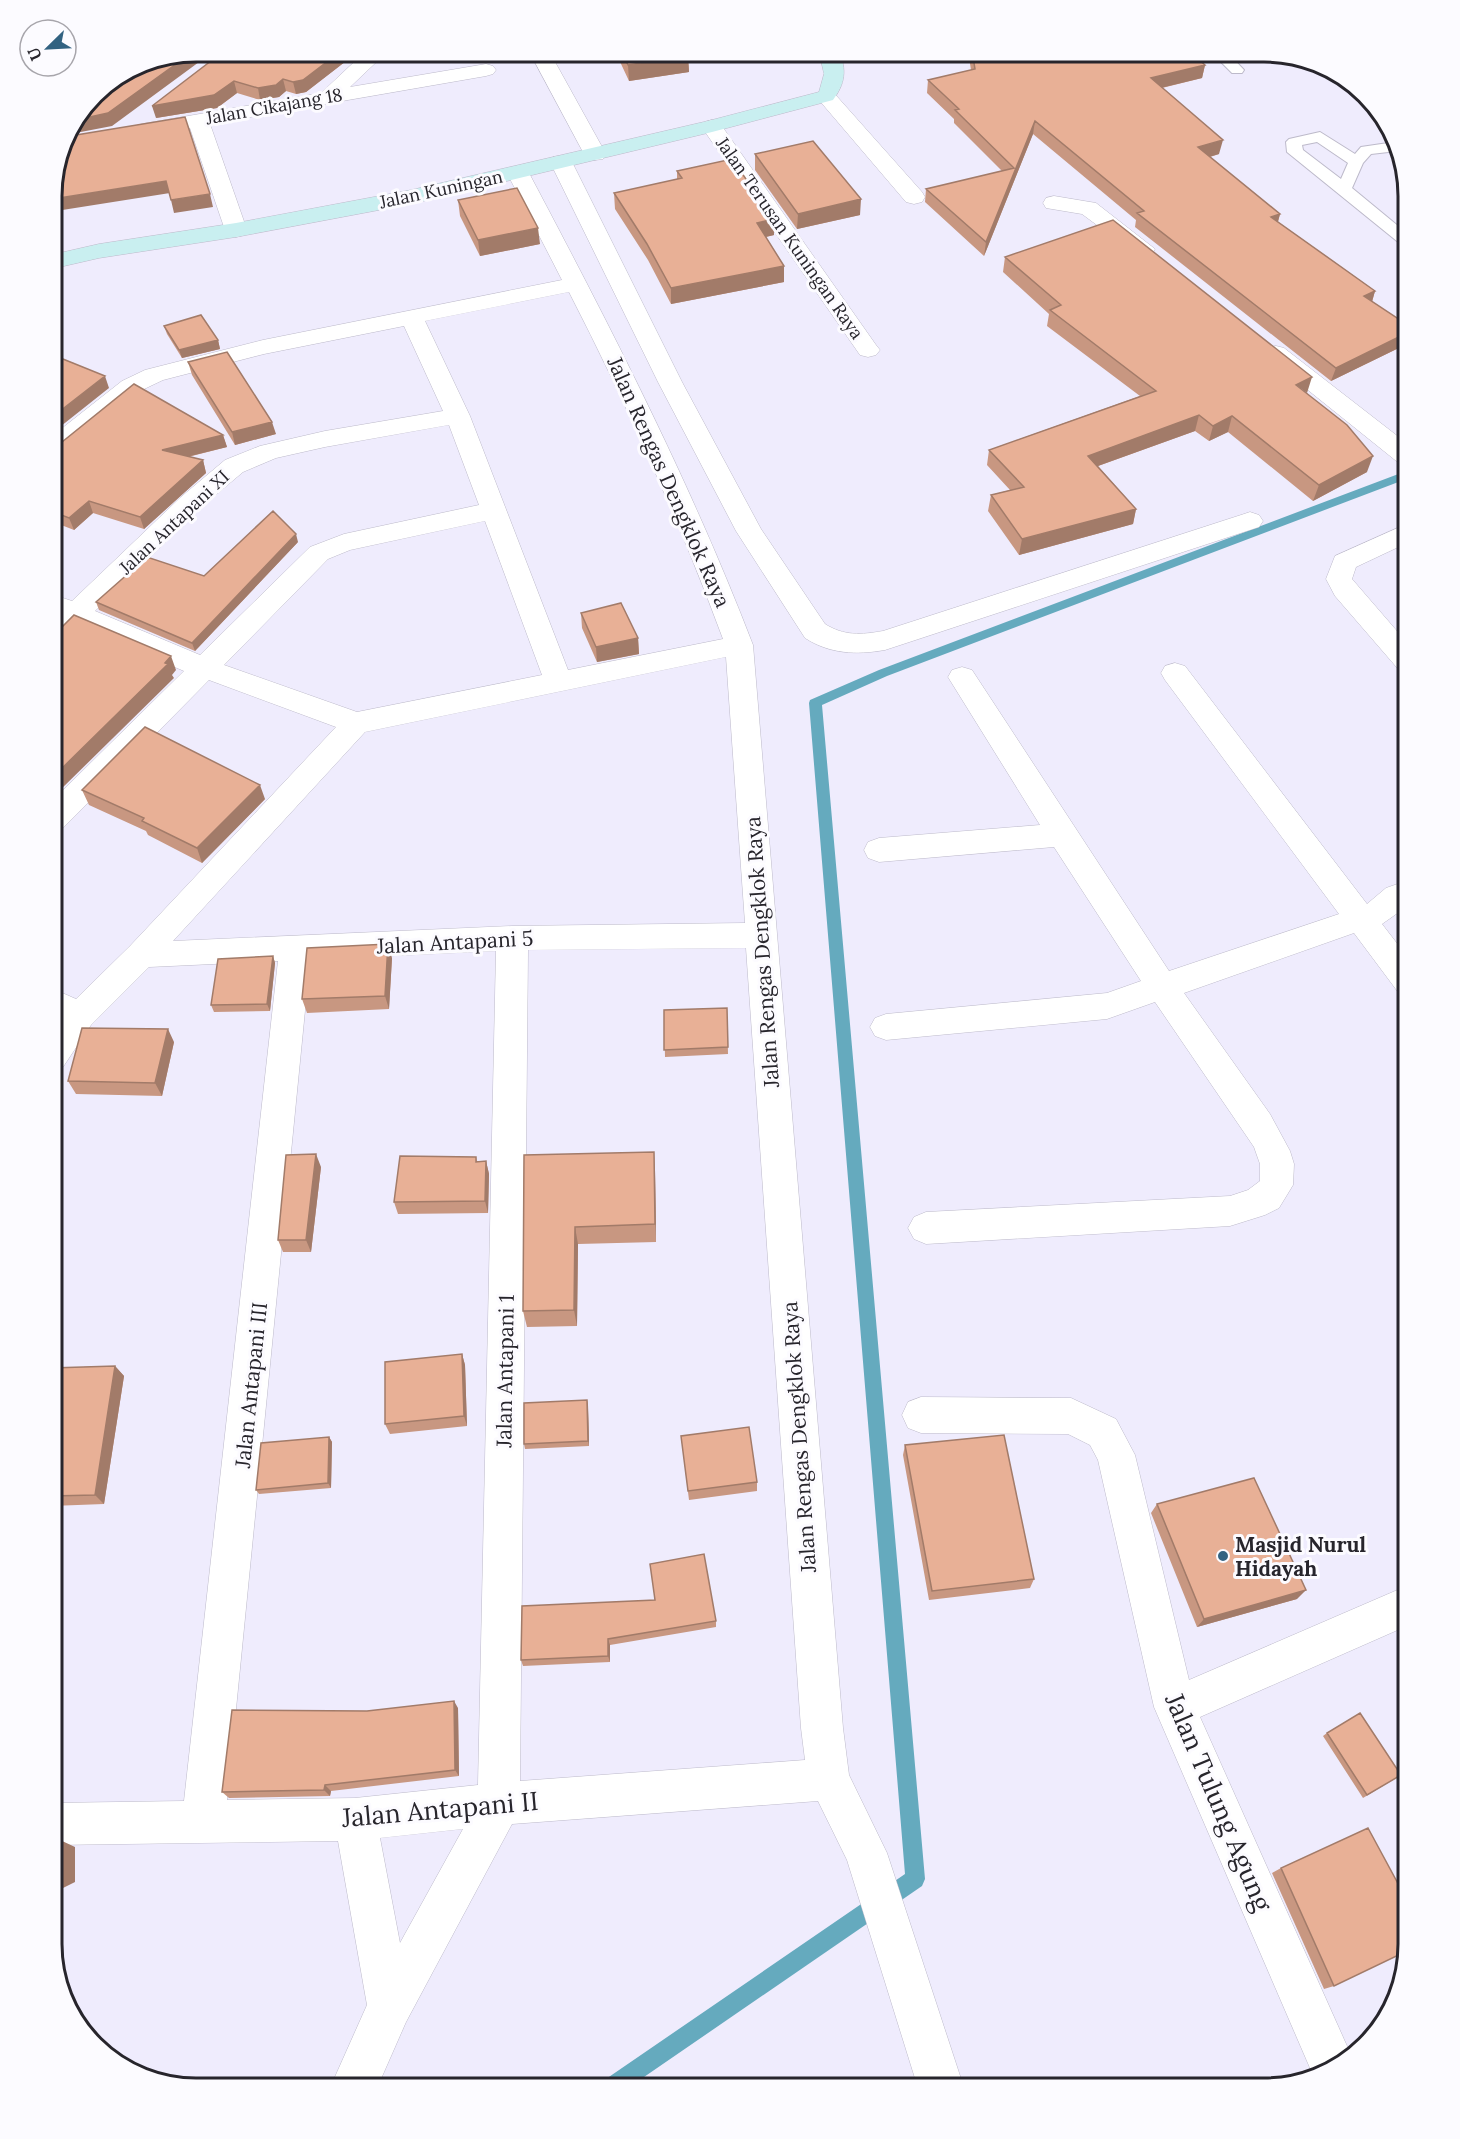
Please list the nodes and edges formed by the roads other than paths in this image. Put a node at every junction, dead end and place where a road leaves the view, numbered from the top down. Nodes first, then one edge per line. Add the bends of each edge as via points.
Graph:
1 (366, 62) edge
2 (545, 62) edge
3 (834, 62) edge
4 (1229, 62) edge
5 (486, 70) dead end
6 (1237, 70) dead end
7 (826, 96) junction
8 (328, 97) junction
9 (153, 107) edge
10 (198, 120) junction
11 (712, 126) junction
12 (1389, 148) edge
13 (595, 154) junction
14 (561, 162) junction
15 (1356, 162) junction
16 (518, 173) junction
17 (1344, 189) junction
18 (914, 197) dead end
19 (1054, 203) dead end
20 (236, 230) junction
21 (1398, 234) edge
22 (62, 259) edge
23 (1163, 263) edge
24 (576, 284) junction
25 (411, 316) junction
26 (1261, 341) edge
27 (868, 350) dead end
28 (458, 416) junction
29 (62, 441) edge
30 (1398, 449) edge
31 (494, 510) junction
32 (1250, 521) dead end
33 (1398, 537) edge
34 (62, 608) edge
35 (76, 614) junction
36 (62, 627) edge
37 (739, 645) junction
38 (1398, 650) edge
39 (204, 668) junction
40 (1175, 673) dead end
41 (962, 677) dead end
42 (560, 683) junction
43 (356, 723) junction
44 (62, 810) edge
45 (1061, 835) junction
46 (879, 850) dead end
47 (1398, 897) edge
48 (1398, 915) edge
49 (1369, 916) junction
50 (760, 935) junction
51 (513, 938) junction
52 (296, 949) junction
53 (141, 955) junction
54 (1398, 965) edge
55 (1161, 987) junction
56 (62, 1006) edge
57 (80, 1016) junction
58 (886, 1027) dead end
59 (62, 1044) edge
60 (926, 1228) dead end
61 (921, 1415) dead end
62 (1398, 1610) edge
63 (1175, 1707) junction
64 (829, 1779) junction
65 (500, 1804) junction
66 (355, 1819) junction
67 (202, 1820) junction
68 (61, 1824) edge
69 (390, 2006) junction
70 (1330, 2061) edge
71 (358, 2077) edge
72 (938, 2078) edge

1 - 8 street
2 - 13 street
3 - 7 street via 834,82
4 - 6 lane
5 - 8 street, Jalan Cikajang 18
7 - 11 street, Jalan Kuningan
7 - 18 street
8 - 10 street, Jalan Cikajang 18
9 - 10 street, Jalan Cikajang 18 via 124,131
10 - 20 street
11 - 13 street, Jalan Kuningan
11 - 27 street, Jalan Terusan Kuningan Raya
12 - 15 lane via 1366,150
13 - 14 street, Jalan Kuningan
14 - 16 street, Jalan Kuningan
14 - 32 street via 748,531 815,631 825,639 842,644 885,640
15 - 17 lane
15 - 17 lane via 1320,137 1294,142 1295,152
16 - 20 street, Jalan Kuningan
16 - 24 street, Jalan Rengas Dengklok Raya
17 - 21 lane
19 - 23 street via 1088,208
20 - 22 street, Jalan Kuningan
24 - 25 street
24 - 37 street, Jalan Rengas Dengklok Raya via 648,428
25 - 28 street
25 - 29 street via 154,375 131,386
26 - 30 street
28 - 31 street
28 - 35 street, Jalan Antapani XI via 325,439 269,452 234,466 190,503
31 - 39 street via 344,543 319,553
31 - 42 street
33 - 38 street via 1344,562 1339,579
34 - 35 street
35 - 36 street, Jalan Antapani XI
35 - 39 street
37 - 42 street
37 - 50 street, Jalan Rengas Dengklok Raya
39 - 43 street
39 - 44 street
40 - 49 street
41 - 45 street
42 - 43 street
43 - 53 street
45 - 46 street
45 - 55 street
47 - 49 street
48 - 49 street
49 - 54 street
49 - 55 street
50 - 51 street, Jalan Antapani 5
50 - 64 street, Jalan Rengas Dengklok Raya
51 - 52 street, Jalan Antapani 5
51 - 65 street, Jalan Antapani 1
52 - 53 street, Jalan Antapani 5
52 - 67 street, Jalan Antapani III via 220,1682
53 - 57 street
55 - 58 street via 1107,1006
55 - 60 street via 1272,1145 1278,1177 1274,1190 1259,1203 1230,1211
56 - 57 street
57 - 59 street
61 - 63 street, Jalan Tulung Agung via 1071,1416 1103,1432 1116,1455
62 - 63 street
63 - 70 street, Jalan Tulung Agung
64 - 65 street, Jalan Antapani II
64 - 72 street, Jalan Rengas Dengklok Raya via 866,1854
65 - 66 street, Jalan Antapani II
65 - 69 street
66 - 67 street, Jalan Antapani II
66 - 69 street
67 - 68 street, Jalan Antapani II
69 - 71 street

